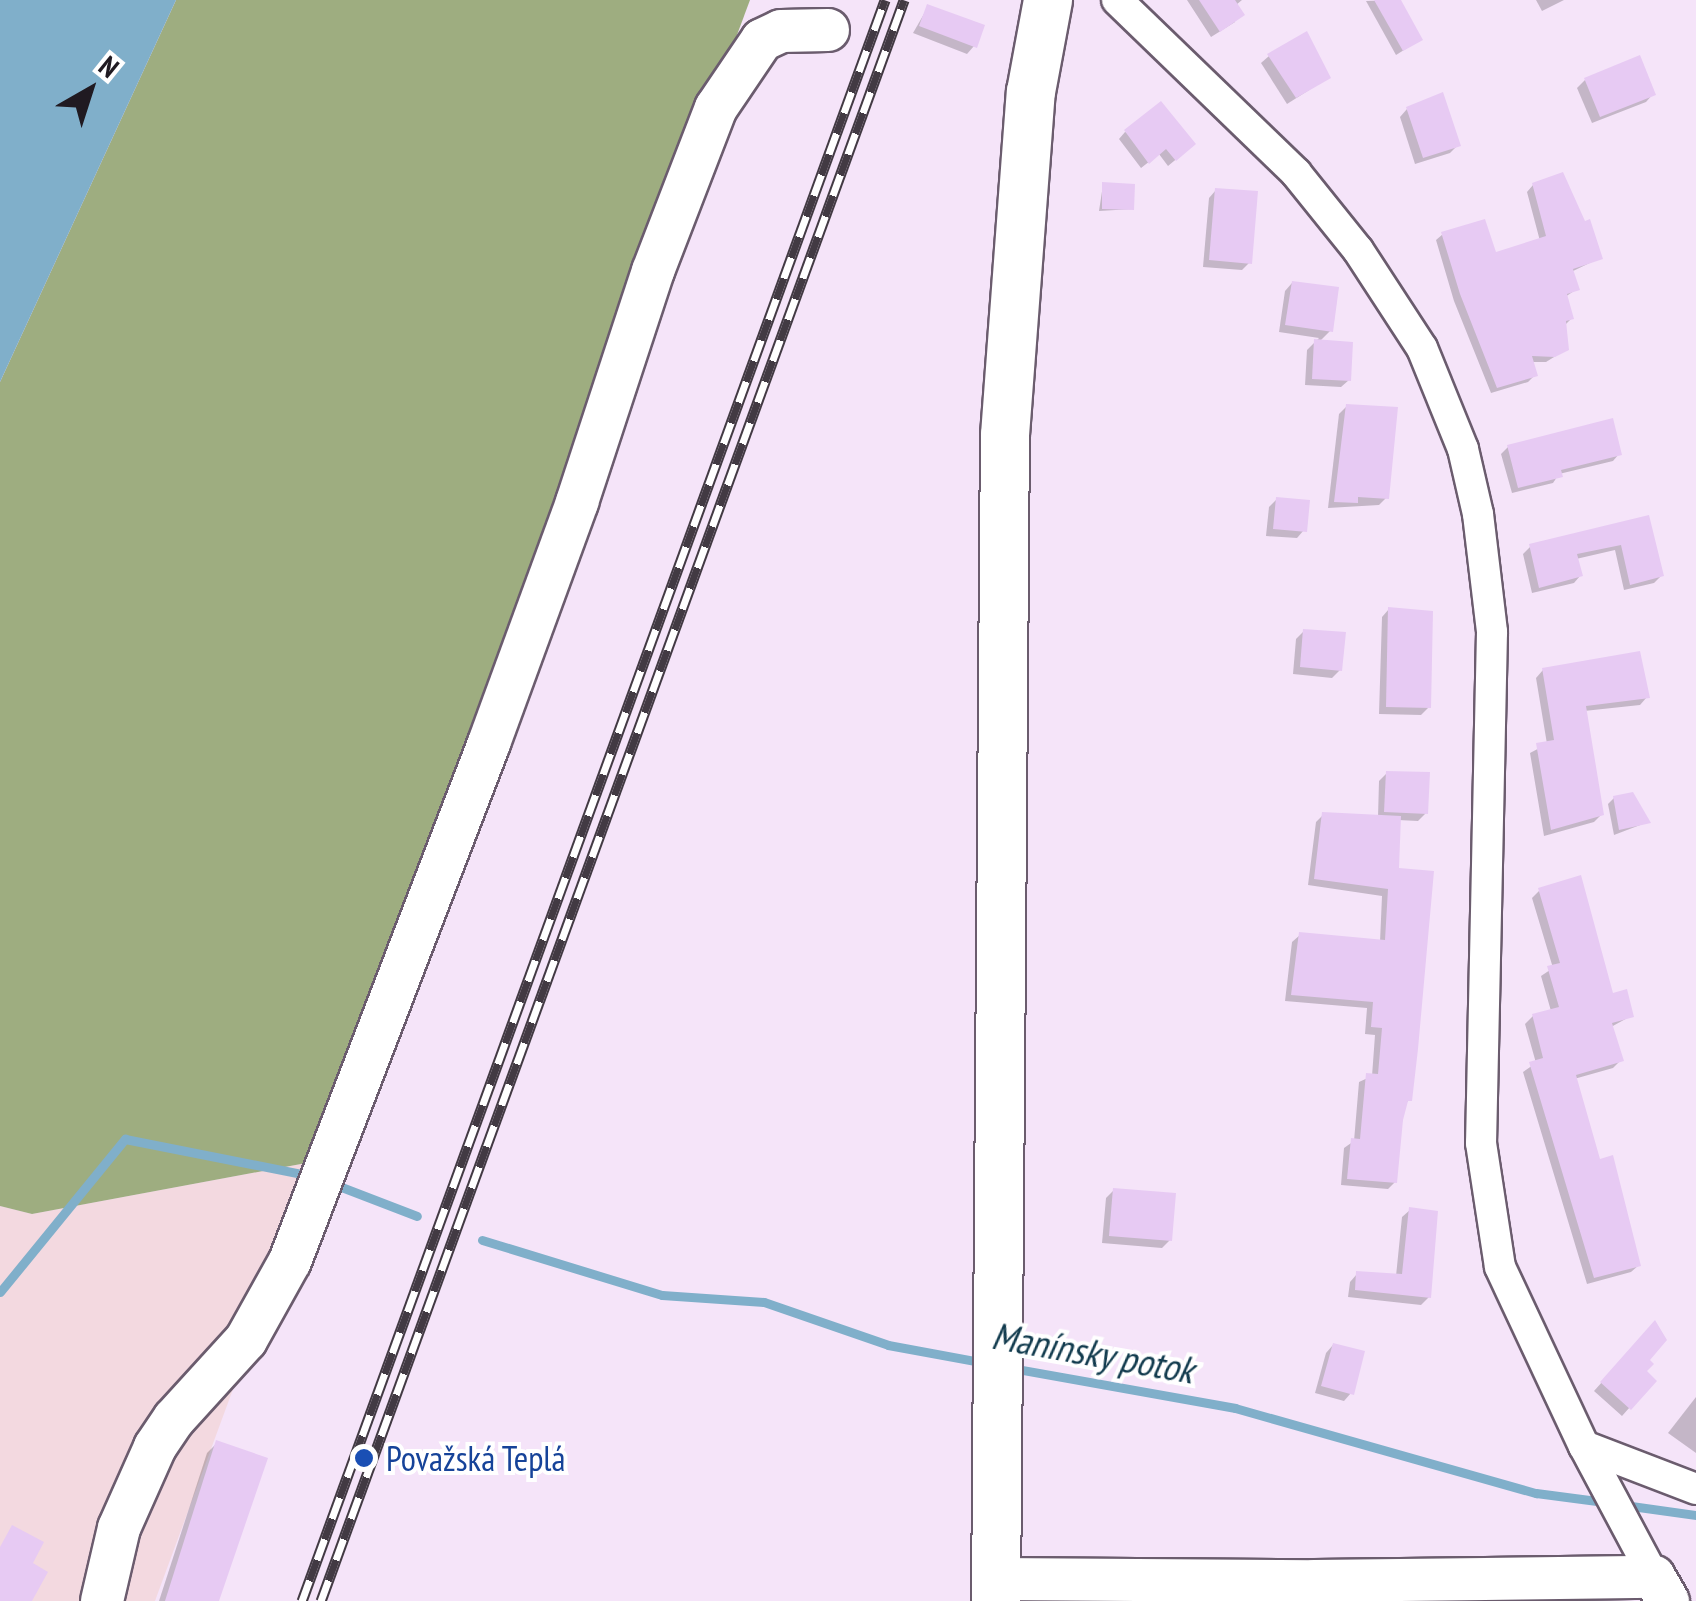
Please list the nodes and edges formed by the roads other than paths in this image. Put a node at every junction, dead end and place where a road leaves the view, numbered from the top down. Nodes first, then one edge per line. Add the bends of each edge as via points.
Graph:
1 (1048, 0) edge
2 (1117, 0) edge
3 (828, 30) dead end
4 (1584, 1446) junction
5 (1696, 1489) edge
6 (1661, 1589) edge
7 (996, 1590) edge
8 (102, 1601) edge

1 - 7 main road via 1031,92 1004,435
2 - 4 street via 1296,174 1358,250 1422,348 1463,450 1492,632 1482,1143 1500,1268
3 - 8 street via 791,29 762,40 716,108 652,272 495,726 310,1210 261,1319 155,1446 120,1528
4 - 5 street
4 - 6 street
6 - 7 street

